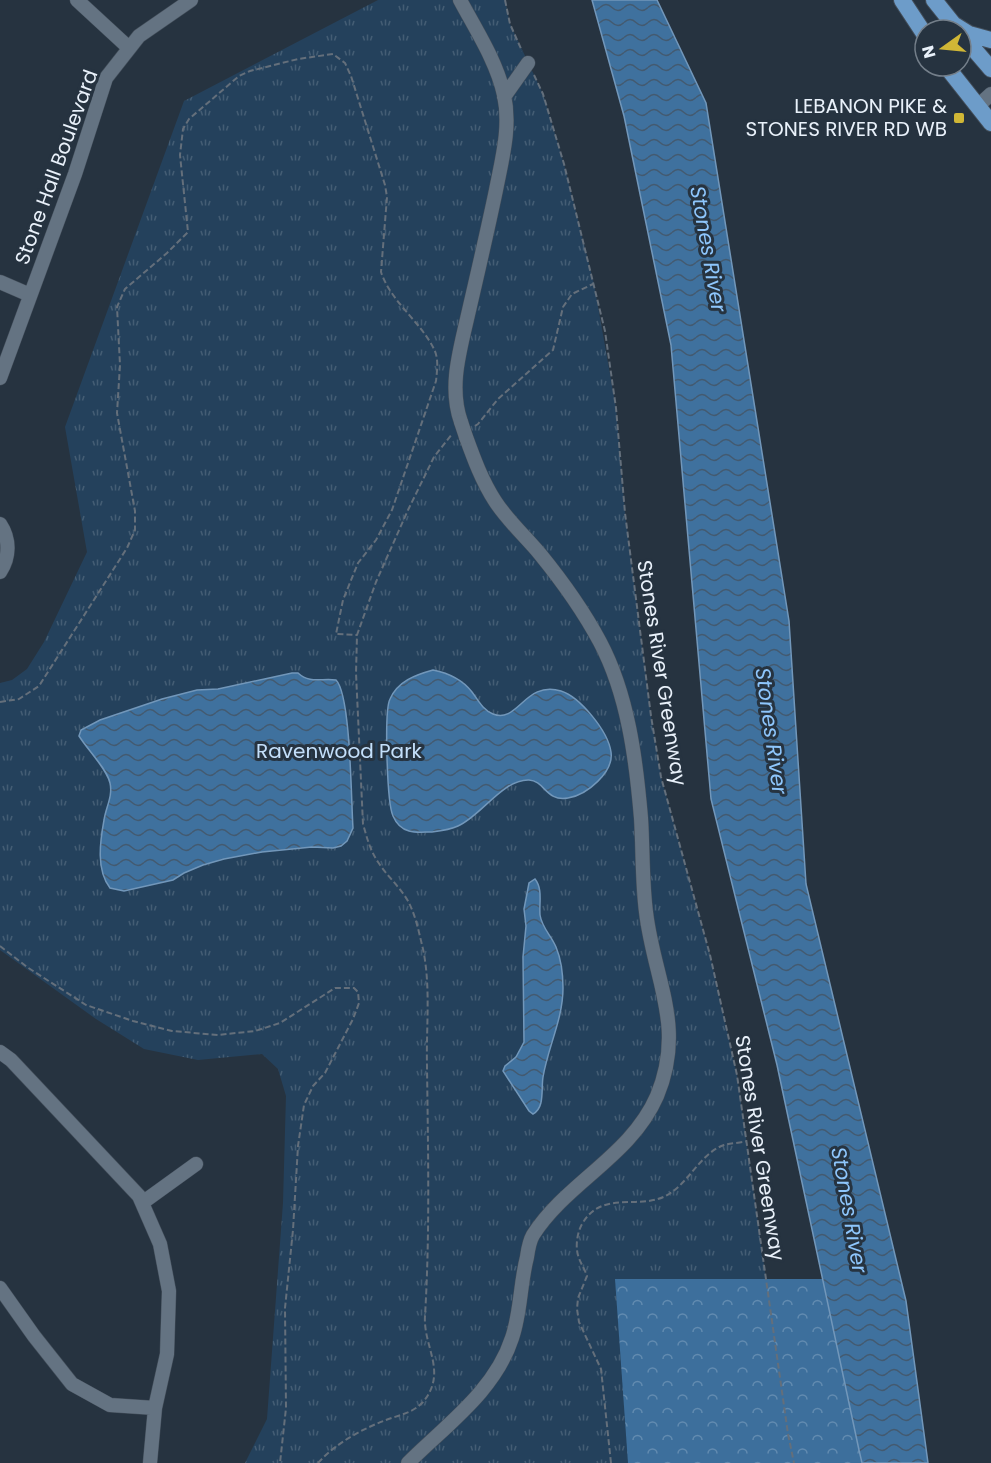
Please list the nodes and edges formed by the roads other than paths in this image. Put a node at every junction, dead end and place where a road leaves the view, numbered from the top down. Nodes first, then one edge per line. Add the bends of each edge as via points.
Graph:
1 (77, 0) edge
2 (191, 0) edge
3 (460, 0) edge
4 (902, 0) edge
5 (934, 0) edge
6 (914, 18) edge
7 (948, 18) edge
8 (973, 35) edge
9 (991, 40) edge
10 (129, 48) junction
11 (973, 48) edge
12 (528, 63) road end
13 (991, 69) edge
14 (956, 78) edge
15 (991, 94) edge
16 (504, 97) junction
17 (978, 106) junction
18 (991, 123) edge
19 (0, 282) edge
20 (30, 295) junction
21 (0, 378) edge
22 (0, 524) edge
23 (0, 572) edge
24 (0, 1052) edge
25 (196, 1164) dead end
26 (142, 1203) junction
27 (0, 1287) edge
28 (155, 1408) junction
29 (150, 1463) edge
30 (408, 1463) edge

1 - 10 street
2 - 10 street, Stone Hall Boulevard via 139,36
3 - 16 street via 499,76
4 - 6 main road
5 - 7 main road
8 - 9 main road
10 - 20 street, Stone Hall Boulevard via 106,78
11 - 13 main road
12 - 16 street
14 - 17 main road
15 - 17 street
16 - 30 street via 504,150 455,367 458,412 478,469 496,502 548,563 581,612 618,685 637,779 645,908 669,1013 669,1055 657,1096 646,1117 613,1156 553,1208 531,1238 513,1336 493,1377
17 - 18 main road
19 - 20 street
20 - 21 street, Stone Hall Boulevard
22 - 23 street via 8,549
24 - 26 street
25 - 26 street
26 - 28 street via 160,1245 169,1291 167,1354
27 - 28 street via 72,1384 110,1405
28 - 29 street

